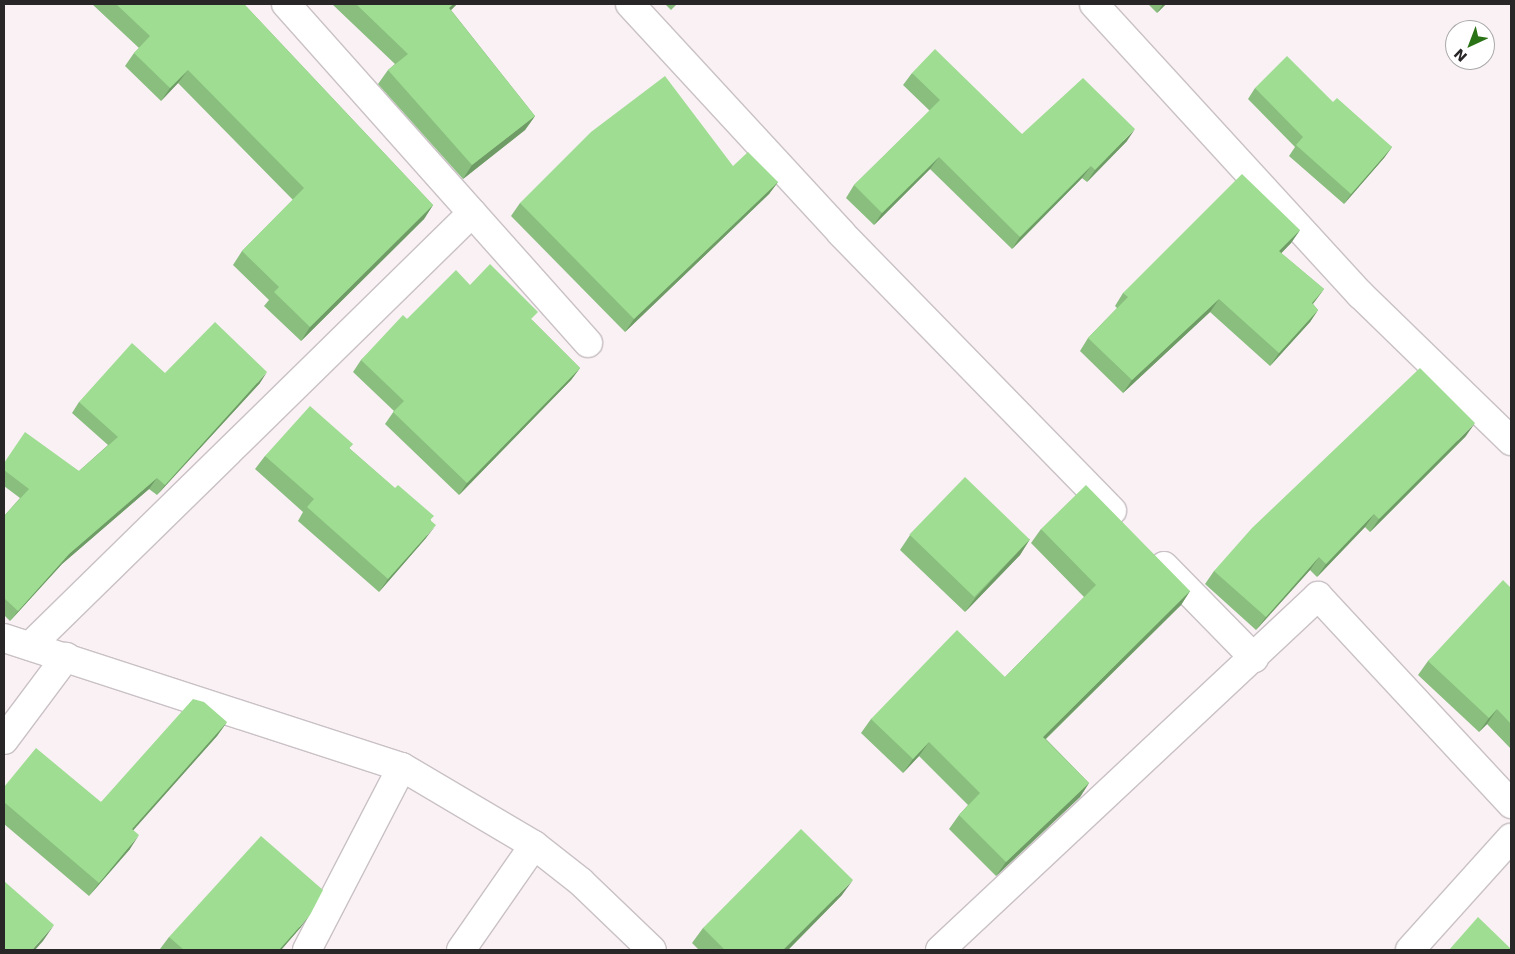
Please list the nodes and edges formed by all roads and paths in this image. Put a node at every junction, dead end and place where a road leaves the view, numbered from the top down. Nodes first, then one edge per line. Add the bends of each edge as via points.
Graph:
1 (286, 4) edge
2 (630, 4) edge
3 (1094, 4) edge
4 (472, 213) junction
5 (588, 342) dead end
6 (1511, 441) edge
7 (4, 638) edge
8 (30, 646) junction
9 (66, 657) junction
10 (1254, 658) junction
11 (4, 740) edge
12 (402, 767) junction
13 (1511, 804) edge
14 (1511, 838) edge
15 (534, 845) junction
16 (307, 950) edge
17 (461, 950) edge
18 (652, 950) edge
19 (940, 950) edge
20 (1410, 950) edge

1 - 4 street
2 - 10 street via 841,232
3 - 6 street via 1360,294
4 - 5 street
4 - 8 street
7 - 8 street
8 - 9 street
9 - 11 street
9 - 12 street
10 - 13 street via 1318,596
10 - 19 street
12 - 15 street
12 - 16 street
14 - 20 street
15 - 17 street
15 - 18 street via 581,882

